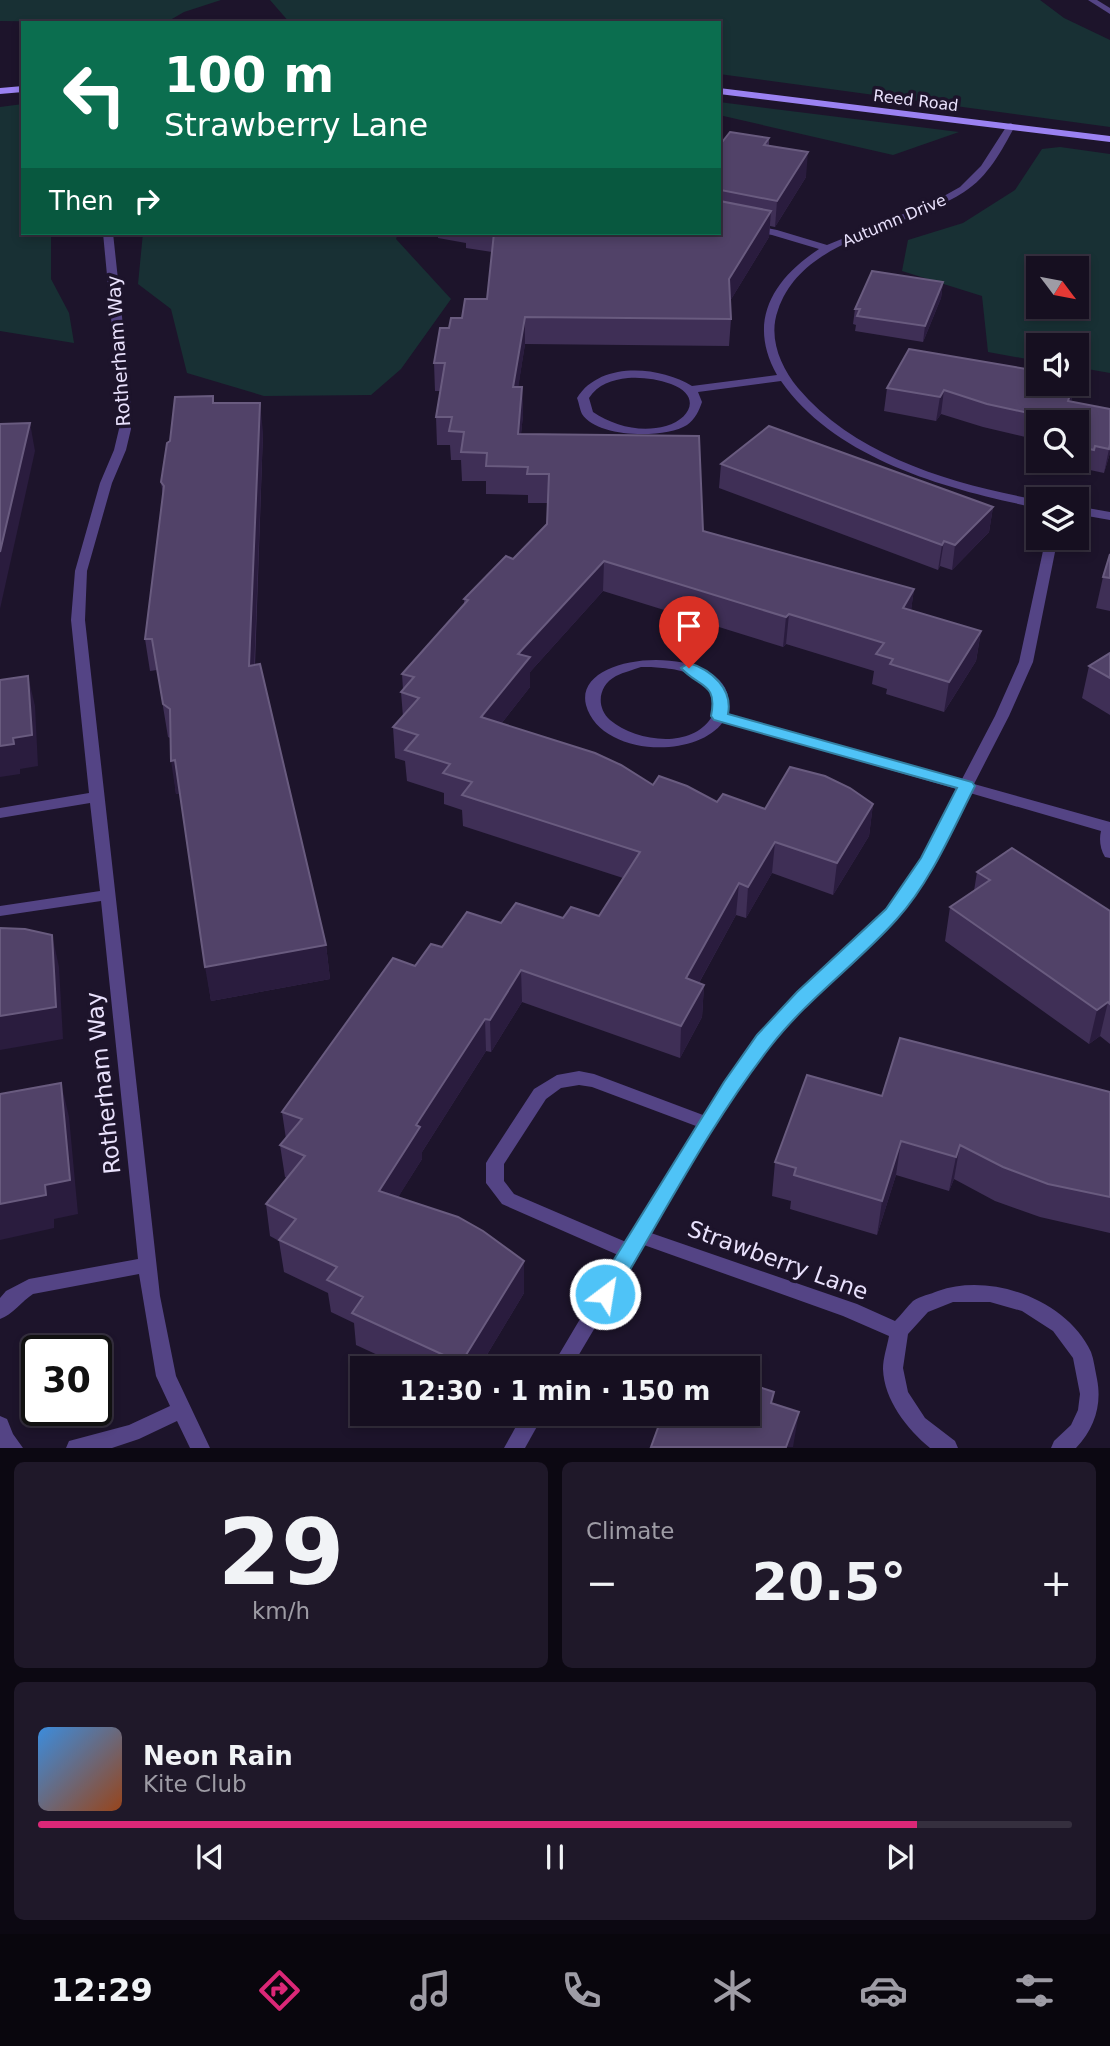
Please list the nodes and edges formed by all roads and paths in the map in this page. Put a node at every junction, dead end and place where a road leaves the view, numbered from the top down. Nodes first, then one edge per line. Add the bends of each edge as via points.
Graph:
1 (1092, 0) edge
2 (1110, 12) edge
3 (21, 89) edge
4 (0, 91) edge
5 (721, 91) edge
6 (1011, 126) junction
7 (1110, 139) edge
8 (721, 221) edge
9 (108, 235) edge
10 (828, 249) junction
11 (784, 377) junction
12 (690, 390) junction
13 (1026, 500) edge
14 (1089, 512) edge
15 (1110, 516) edge
16 (1049, 550) edge
17 (719, 716) junction
18 (966, 786) junction
19 (97, 797) junction
20 (0, 813) edge
21 (1110, 827) edge
22 (1110, 853) edge
23 (107, 895) junction
24 (0, 911) edge
25 (706, 1123) junction
26 (634, 1244) junction
27 (148, 1265) junction
28 (0, 1311) edge
29 (899, 1332) junction
30 (568, 1356) edge
31 (181, 1410) junction
32 (0, 1425) edge
33 (527, 1426) edge
34 (13, 1447) edge
35 (76, 1447) edge
36 (200, 1447) edge
37 (514, 1447) edge
38 (948, 1447) edge
39 (1060, 1447) edge

1 - 2 street
3 - 4 street
5 - 6 street, Reed Road
6 - 7 street, Reed Road
6 - 10 street, Autumn Drive via 997,153 962,190
8 - 10 street, Autumn Drive
9 - 19 street, Rotherham Way via 125,429 81,571 78,620
10 - 11 street, Autumn Drive via 795,272 773,305 768,335
11 - 12 street
11 - 13 street, Autumn Drive via 813,410 872,450 942,480
12 - 12 street via 657,376 625,375 597,383 586,392 583,403 587,414 601,423 654,431 689,417 696,407
14 - 15 street
16 - 18 street via 1026,662
17 - 17 street via 723,701 708,678 666,663 629,666 608,674 596,687 592,703 598,719 614,732 649,743 687,740 707,730
17 - 18 street
18 - 21 street
18 - 25 street via 928,860 892,914 803,997 764,1041
19 - 20 street
19 - 23 street, Rotherham Way
21 - 22 street
23 - 24 street
23 - 27 street, Rotherham Way
25 - 26 street
25 - 26 street, Strawberry Lane via 594,1081 571,1078 540,1094 498,1157 493,1176 502,1195
26 - 29 street, Strawberry Lane via 850,1310
26 - 30 street
27 - 28 street via 29,1287
27 - 31 street, Rotherham Way via 166,1376
29 - 38 street via 892,1364 900,1398 922,1429
29 - 39 street via 920,1308 950,1294 986,1291 1024,1301 1041,1311 1070,1336 1091,1385 1085,1418
31 - 35 street via 132,1433
31 - 36 street, Rotherham Way
32 - 34 street
33 - 37 street

